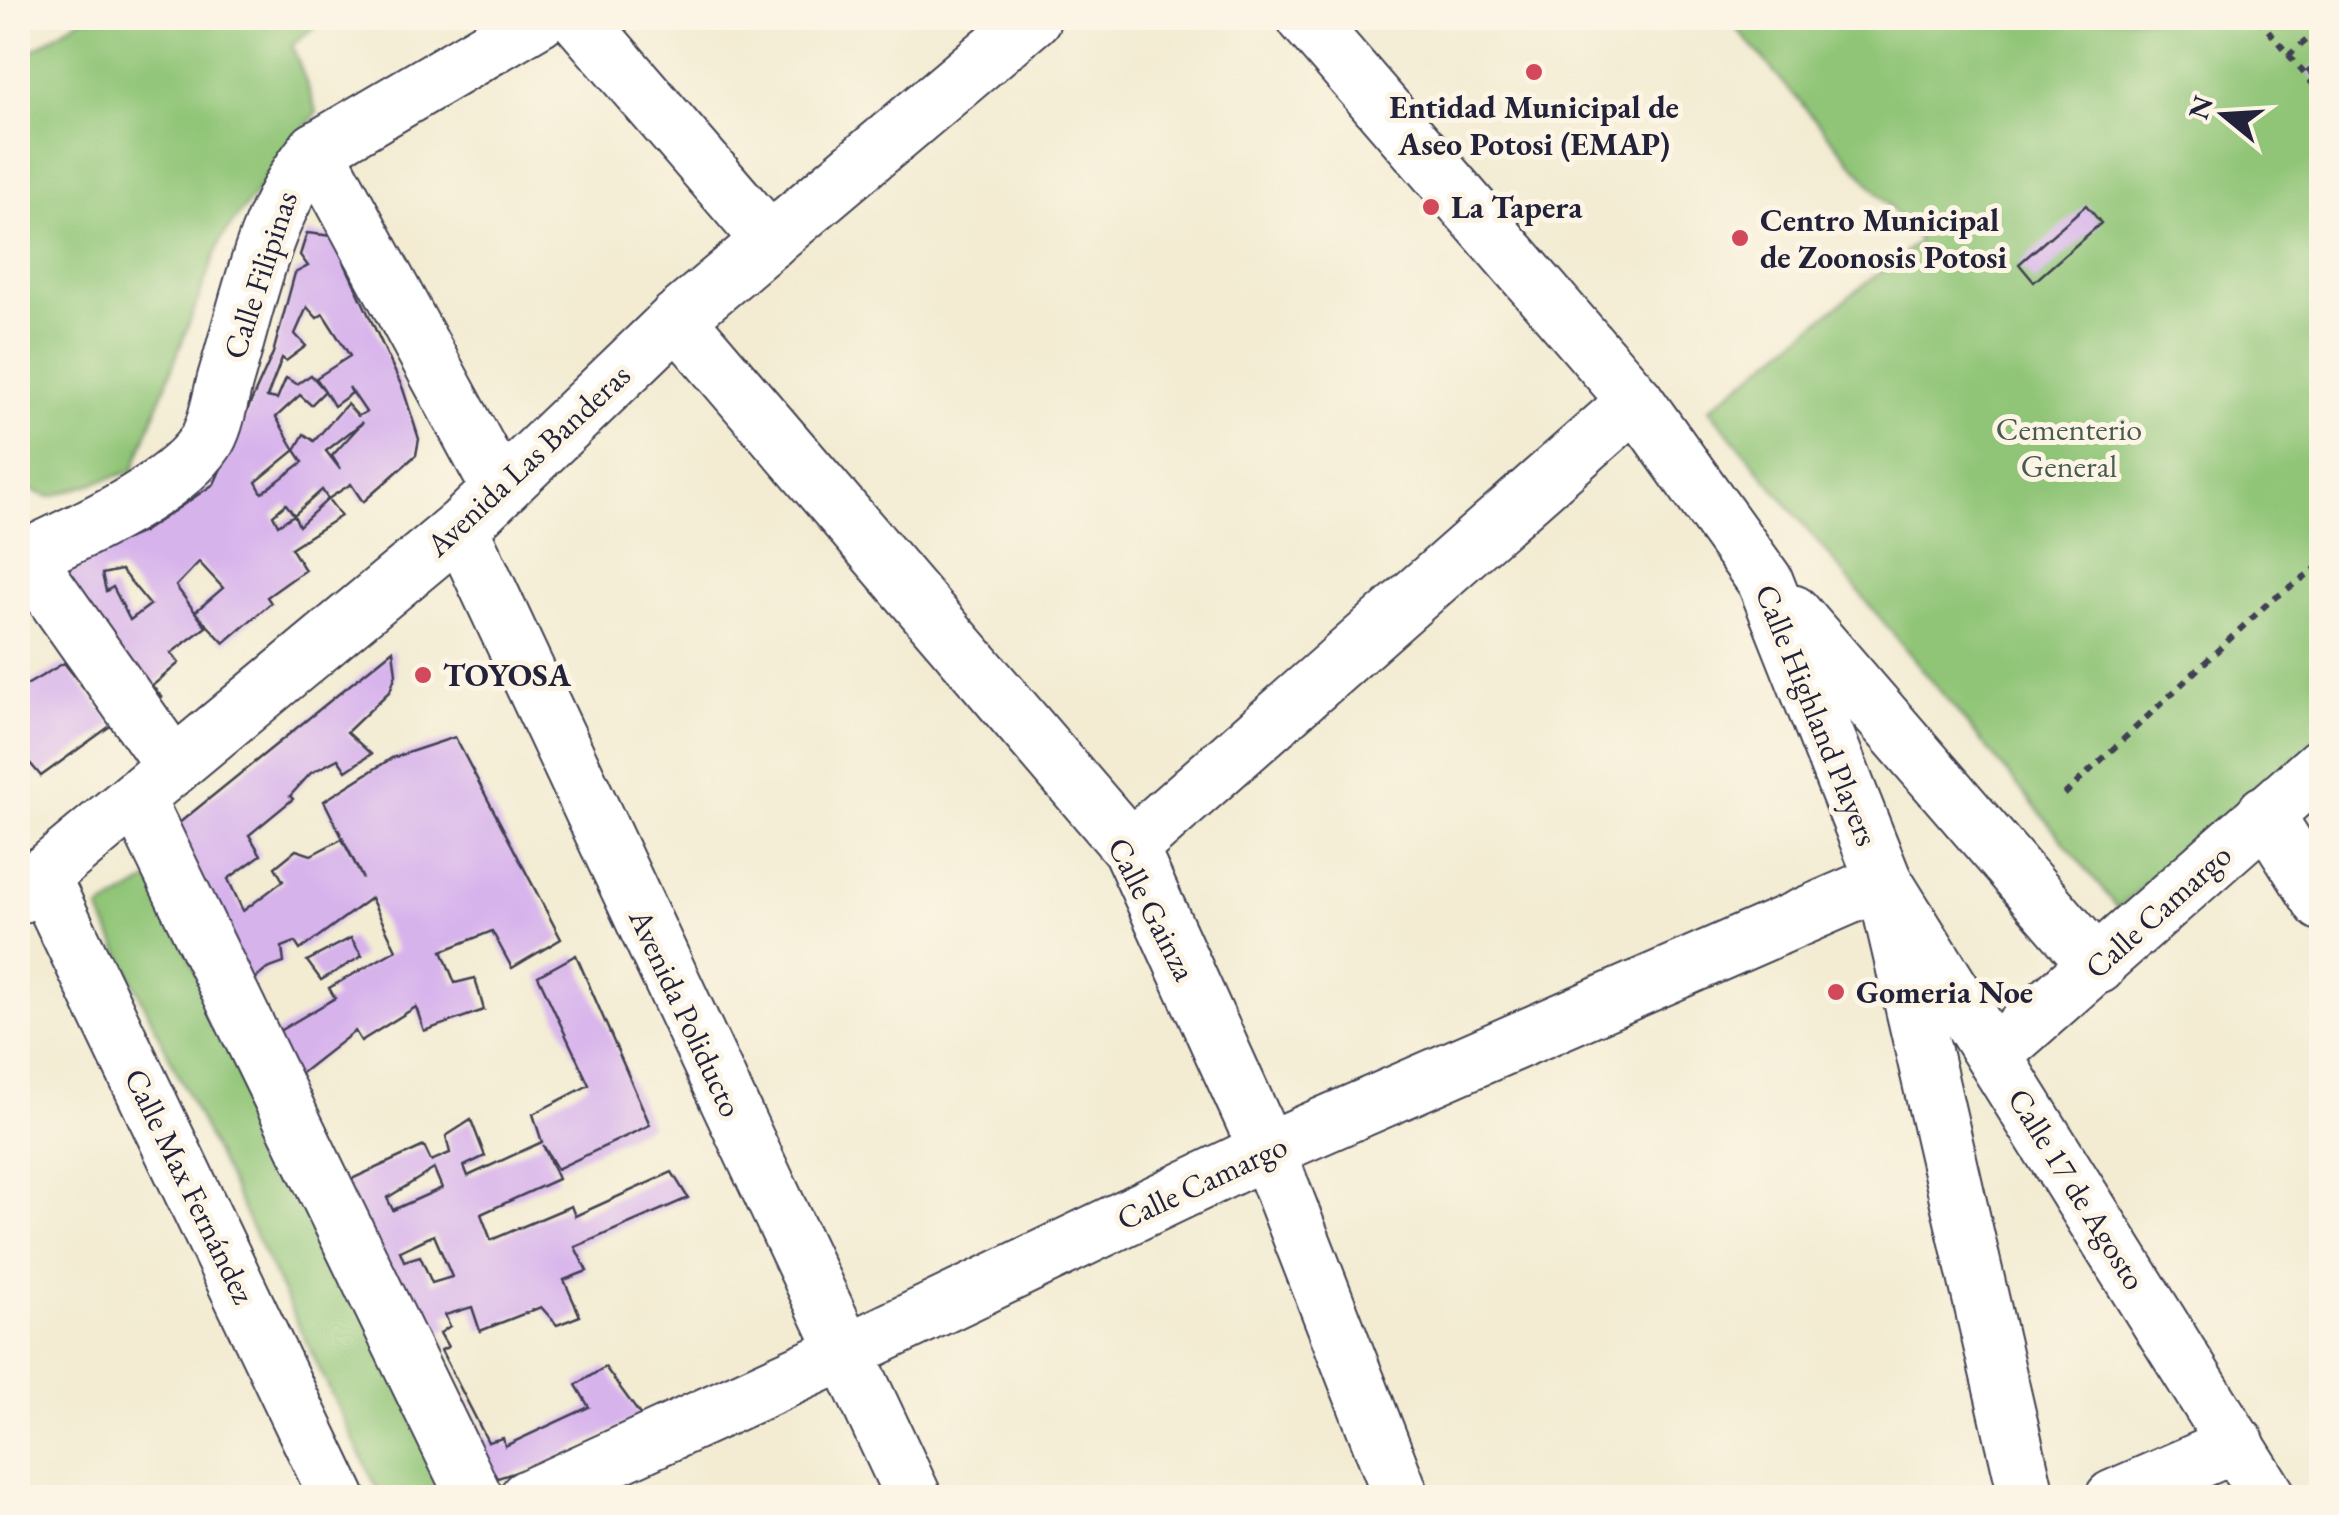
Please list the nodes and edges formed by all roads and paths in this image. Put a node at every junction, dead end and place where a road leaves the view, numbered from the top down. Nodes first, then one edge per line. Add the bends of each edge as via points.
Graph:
1 (540, 18) edge
2 (578, 18) edge
3 (1033, 18) edge
4 (1305, 18) edge
5 (2258, 18) edge
6 (2322, 28) edge
7 (2288, 56) junction
8 (2322, 94) edge
9 (316, 150) junction
10 (770, 241) junction
11 (676, 319) junction
12 (1636, 401) junction
13 (499, 488) junction
14 (460, 528) junction
15 (22, 559) edge
16 (2322, 564) edge
17 (1764, 581) junction
18 (2322, 765) edge
19 (155, 783) junction
20 (2064, 795) dead end
21 (2265, 813) junction
22 (1130, 848) junction
23 (1884, 881) junction
24 (29, 885) edge
25 (2322, 903) edge
26 (2098, 966) junction
27 (1993, 1055) junction
28 (1267, 1150) junction
29 (844, 1353) junction
30 (2237, 1444) junction
31 (338, 1498) edge
32 (476, 1498) edge
33 (526, 1498) edge
34 (914, 1498) edge
35 (1402, 1498) edge
36 (2027, 1498) edge
37 (2113, 1498) edge
38 (2269, 1498) edge

1 - 9 street, Calle Filipinas
2 - 10 street
3 - 10 street, Avenida Las Banderas
4 - 12 street, Calle Highland Players
5 - 7 path
6 - 7 path
7 - 8 path
9 - 13 street
9 - 15 street, Calle Filipinas via 291,180 272,227 207,440 151,490
10 - 11 street, Avenida Las Banderas
11 - 13 street, Avenida Las Banderas
11 - 22 street, Calle Gainza
12 - 17 street, Calle Highland Players
12 - 22 street
13 - 14 street, Avenida Las Banderas
14 - 19 street, Avenida Las Banderas
14 - 29 street, Avenida Poliducto
15 - 19 street
16 - 20 path via 2267,604
17 - 23 street, Calle Highland Players
17 - 26 street
18 - 21 street, Calle Camargo
19 - 24 street, Avenida Las Banderas
19 - 32 street
21 - 25 street
21 - 26 street, Calle Camargo
22 - 28 street, Calle Gainza
23 - 27 street, Calle 17 de Agosto
23 - 28 street, Calle Camargo
23 - 36 street, Calle Highland Players
24 - 31 street, Calle Max Fernández
26 - 27 street, Calle Camargo
27 - 30 street, Calle 17 de Agosto
28 - 29 street, Calle Camargo
28 - 35 street, Calle Gainza
29 - 33 street, Calle Camargo
29 - 34 street, Avenida Poliducto
30 - 37 street
30 - 38 street, Calle 17 de Agosto

